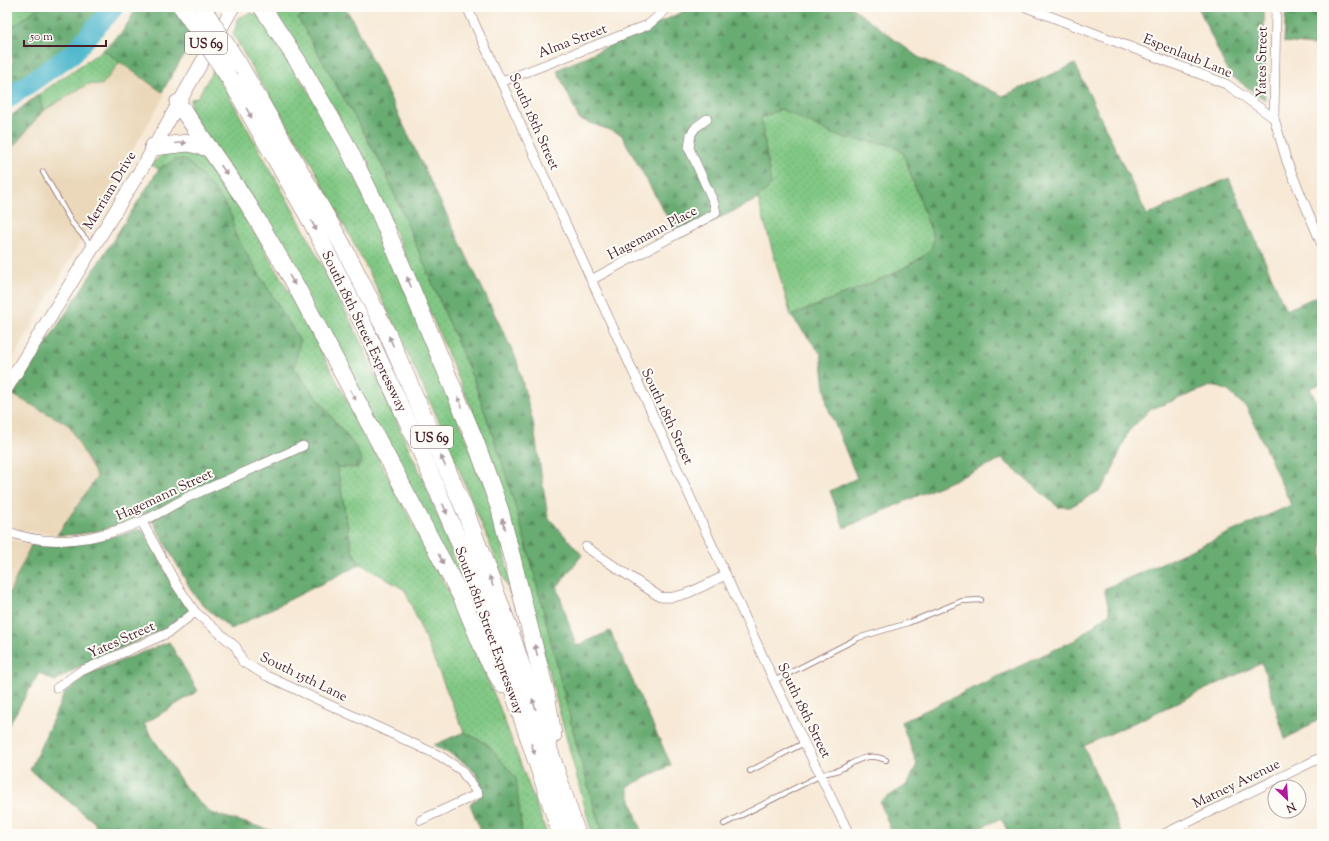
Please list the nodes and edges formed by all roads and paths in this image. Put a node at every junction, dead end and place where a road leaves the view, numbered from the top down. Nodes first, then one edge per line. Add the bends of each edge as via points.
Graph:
1 (182, 7) edge
2 (202, 7) edge
3 (234, 7) edge
4 (262, 7) edge
5 (468, 7) edge
6 (669, 7) edge
7 (1026, 7) edge
8 (1276, 7) edge
9 (503, 81) junction
10 (178, 103) junction
11 (707, 118) dead end
12 (1274, 118) junction
13 (153, 147) junction
14 (209, 148) junction
15 (43, 172) dead end
16 (1322, 245) edge
17 (93, 247) junction
18 (591, 280) junction
19 (7, 387) edge
20 (303, 446) dead end
21 (142, 522) junction
22 (7, 531) edge
23 (586, 548) dead end
24 (726, 575) junction
25 (981, 600) dead end
26 (195, 612) junction
27 (774, 681) junction
28 (57, 688) dead end
29 (521, 716) junction
30 (804, 743) junction
31 (1322, 757) edge
32 (886, 760) dead end
33 (750, 771) dead end
34 (821, 775) junction
35 (560, 785) junction
36 (420, 820) dead end
37 (724, 824) dead end
38 (561, 834) edge
39 (577, 834) edge
40 (849, 834) edge
41 (1164, 834) edge

1 -> 29 highway, South 18th Street Expressway / US 69, bridge via 230,79 311,221 363,324 477,584
35 -> 2 highway, South 18th Street Expressway / US 69, bridge via 509,628 466,513 388,335 342,244 238,63
3 - 10 main road, Merriam Drive
35 -> 4 highway via 546,693 529,622 500,510 476,443 375,202 334,122 299,62
5 - 9 street, South 18th Street
6 - 9 street, Alma Street via 648,25
7 - 12 street, Espenlaub Lane via 1226,84
8 - 12 street, Yates Street
9 - 18 street, South 18th Street
10 - 13 main road, Merriam Drive
10 - 14 highway
11 - 18 street, Hagemann Place via 691,134 689,148 716,213
12 - 16 street via 1286,162
13 -> 14 highway via 188,143
13 - 17 main road, Merriam Drive
14 -> 29 highway via 248,204 295,284 462,598 487,658
15 - 17 lane via 72,223
17 - 19 main road, Merriam Drive
18 - 24 street, South 18th Street
20 - 21 street, Hagemann Street via 176,503
21 - 22 street, Hagemann Street via 112,533 76,540 43,540
21 - 26 street, South 15th Lane via 176,584
23 - 24 street via 660,597 681,596
24 - 27 street, South 18th Street
25 - 27 lane via 962,601 908,623 858,638
26 - 28 street, Yates Street via 168,633 81,671
26 - 36 street, South 15th Lane via 236,647 243,662 267,676 440,756 461,770 478,794
27 - 30 street, South 18th Street
29 -> 38 highway, South 18th Street Expressway / US 69
30 - 33 lane
30 - 34 street, South 18th Street
31 - 41 street, Matney Avenue
32 - 34 lane via 877,756 865,757
34 - 37 lane
34 - 40 street, South 18th Street
35 - 39 highway, South 18th Street Expressway / US 69

